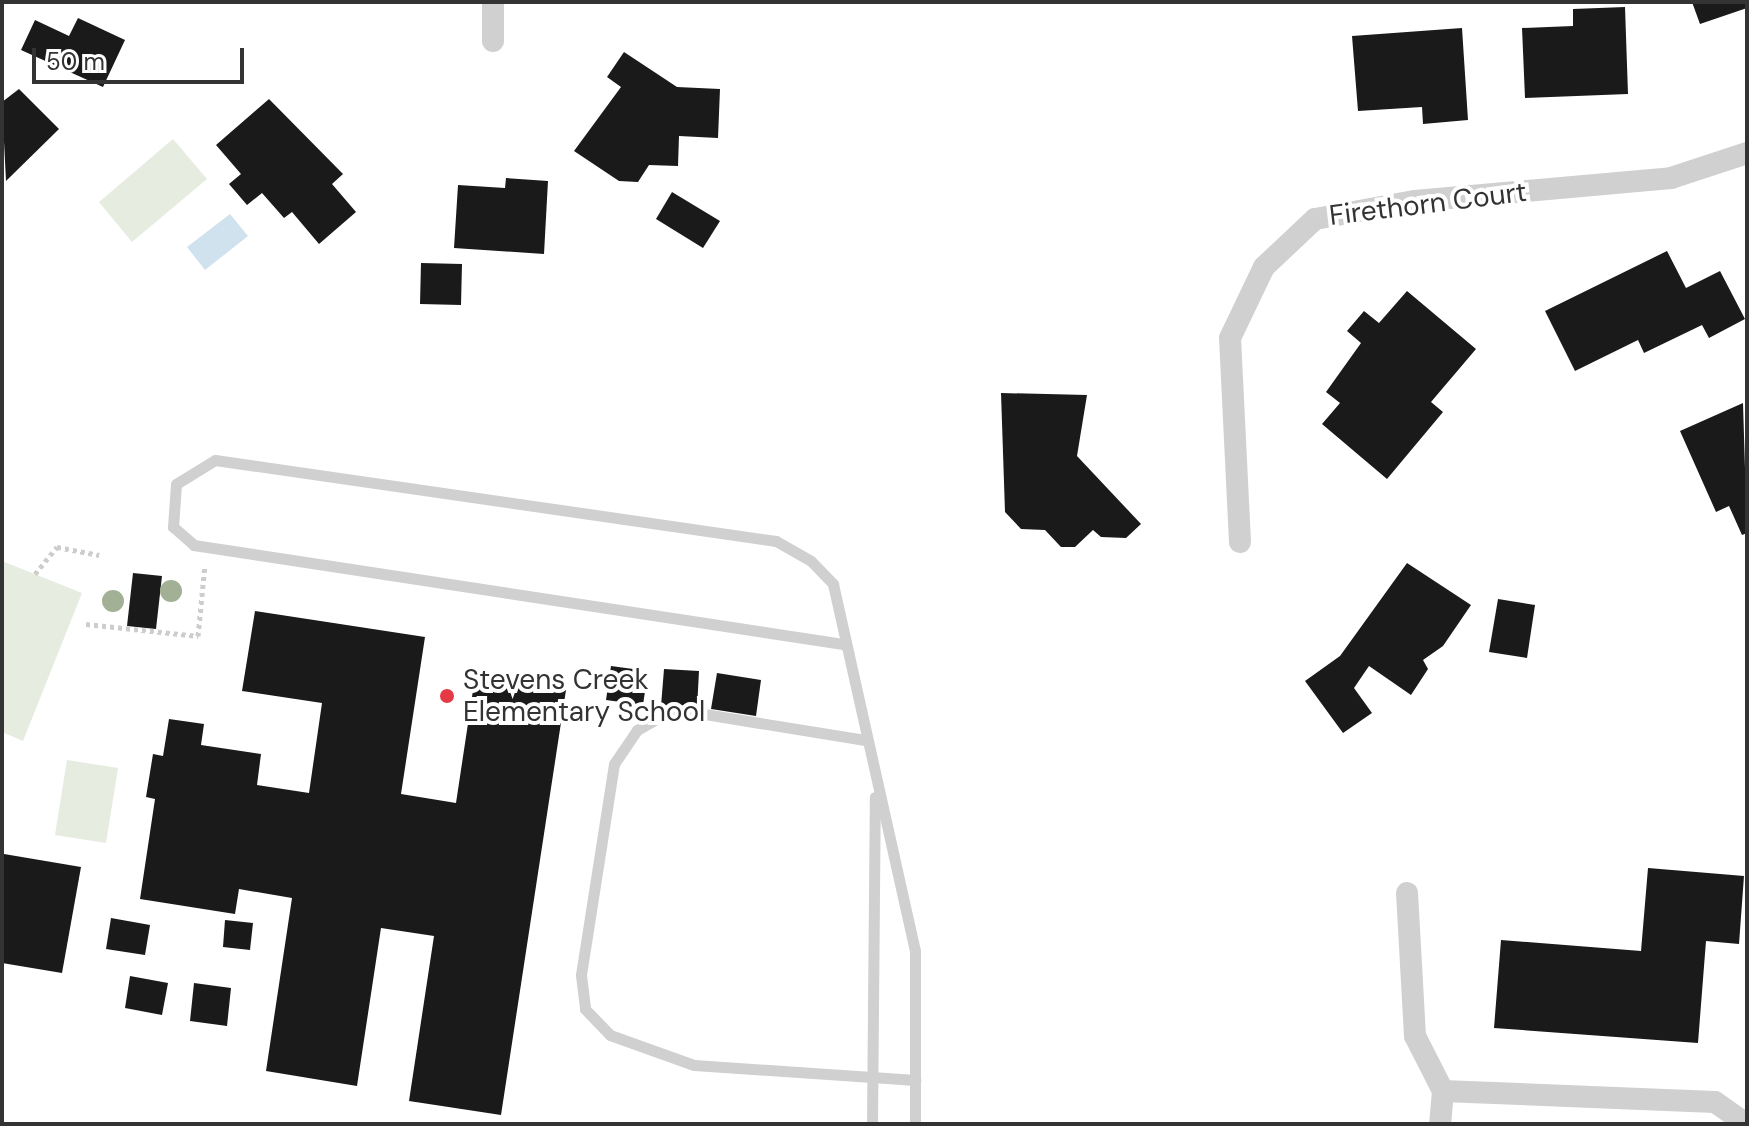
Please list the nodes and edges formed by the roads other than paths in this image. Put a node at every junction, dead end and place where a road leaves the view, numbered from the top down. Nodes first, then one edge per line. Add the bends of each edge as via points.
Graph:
1 (493, 2) edge
2 (493, 41) dead end
3 (1747, 153) edge
4 (1240, 542) dead end
5 (843, 644) junction
6 (865, 740) junction
7 (876, 780) junction
8 (1407, 893) dead end
9 (872, 1078) junction
10 (915, 1080) junction
11 (1443, 1091) junction
12 (872, 1124) edge
13 (915, 1124) edge
14 (1440, 1124) edge
15 (1747, 1124) edge

1 - 2 street
3 - 4 street, Firethorn Court via 1671,178 1415,201 1315,219 1264,267 1230,338
5 - 5 lane via 833,584 776,541 215,460 176,484 173,527 207,547
5 - 6 lane
6 - 7 lane
6 - 9 lane via 674,709 637,730 611,779 581,975 585,1009 610,1035 676,1060
7 - 9 lane
7 - 10 lane via 915,951
8 - 11 street via 1415,1036
9 - 10 lane
9 - 12 lane
10 - 13 lane
11 - 14 street
11 - 15 street via 1715,1102

